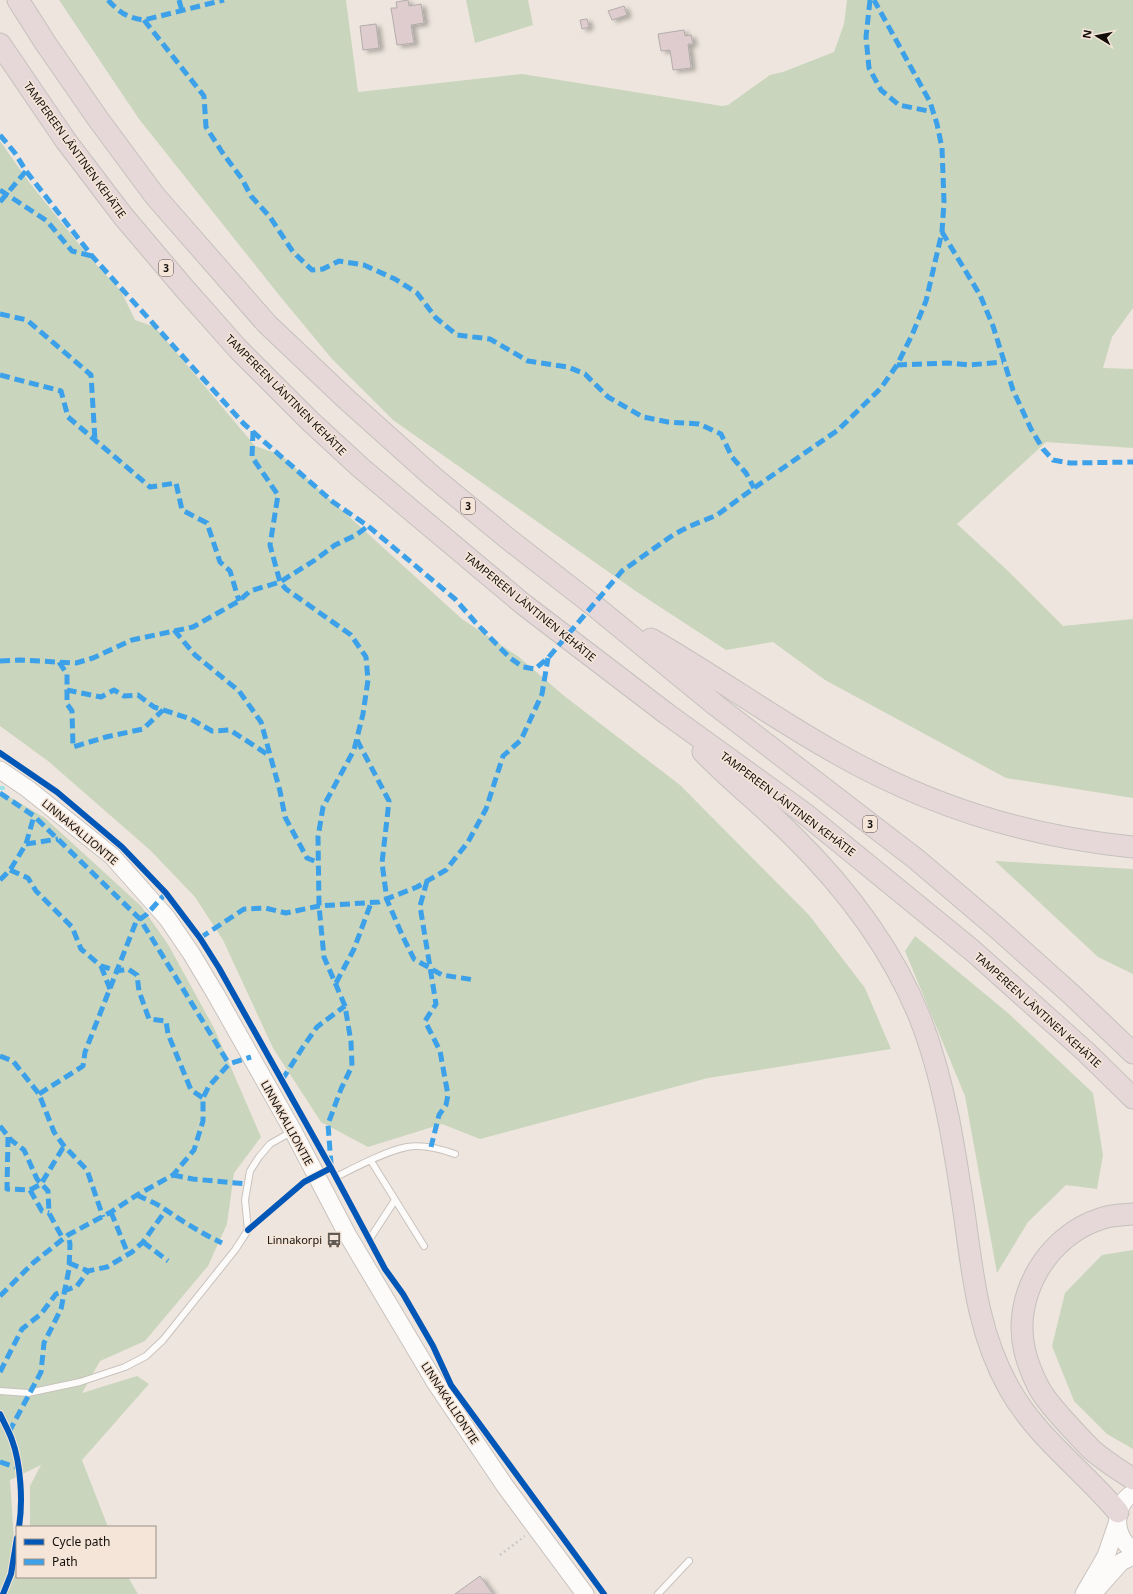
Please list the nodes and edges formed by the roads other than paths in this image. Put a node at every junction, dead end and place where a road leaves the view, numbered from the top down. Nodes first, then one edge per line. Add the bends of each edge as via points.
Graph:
1 (18, 0) edge
2 (0, 44) edge
3 (597, 608) junction
4 (666, 714) junction
5 (0, 770) edge
6 (1133, 847) edge
7 (1133, 1053) edge
8 (1133, 1098) edge
9 (293, 1131) junction
10 (455, 1154) dead end
11 (371, 1161) junction
12 (336, 1177) dead end
13 (395, 1200) junction
14 (1133, 1214) edge
15 (369, 1240) dead end
16 (424, 1246) dead end
17 (0, 1391) edge
18 (1133, 1479) edge
19 (1133, 1493) edge
20 (1118, 1518) junction
21 (1133, 1550) edge
22 (1133, 1556) edge
23 (689, 1561) dead end
24 (585, 1594) edge
25 (658, 1594) edge
26 (1084, 1594) edge
27 (1093, 1594) edge

1 - 3 highway, 3 via 98,119 155,196 267,324 432,476
2 - 4 highway, TAMPEREEN LÄNTINEN KEHÄTIE / 3 via 66,141 123,216 223,332 299,410 361,468 523,604
3 - 6 highway via 674,652 775,718 886,779 1003,824 1085,842
3 - 7 highway, 3 via 718,707 916,859 1072,994
4 - 8 highway, TAMPEREEN LÄNTINEN KEHÄTIE / 3 via 804,813 973,950 1081,1047
4 - 20 highway via 724,774 791,834 822,866 871,928 886,952 919,1018 934,1060 956,1158 976,1296 985,1333 996,1362 1021,1408 1065,1458 1106,1497
5 - 9 main road, LINNAKALLIONTIE via 112,856 159,909 191,953
9 - 17 lane via 270,1144 250,1171 245,1200 248,1230 235,1250 168,1334 146,1356 125,1367 80,1382 28,1394
9 - 24 main road, LINNAKALLIONTIE via 347,1234 435,1382 505,1486
10 - 11 lane via 431,1147 408,1147
11 - 12 lane
11 - 13 lane
13 - 15 lane
13 - 16 lane
14 - 18 highway via 1101,1218 1086,1224 1047,1256 1037,1271 1026,1299 1023,1332 1024,1351 1030,1368 1038,1387 1050,1404 1092,1449
19 - 20 main road via 1123,1502
20 - 21 main road via 1119,1534
20 - 26 main road via 1106,1556
22 - 27 main road via 1121,1562
23 - 25 lane

